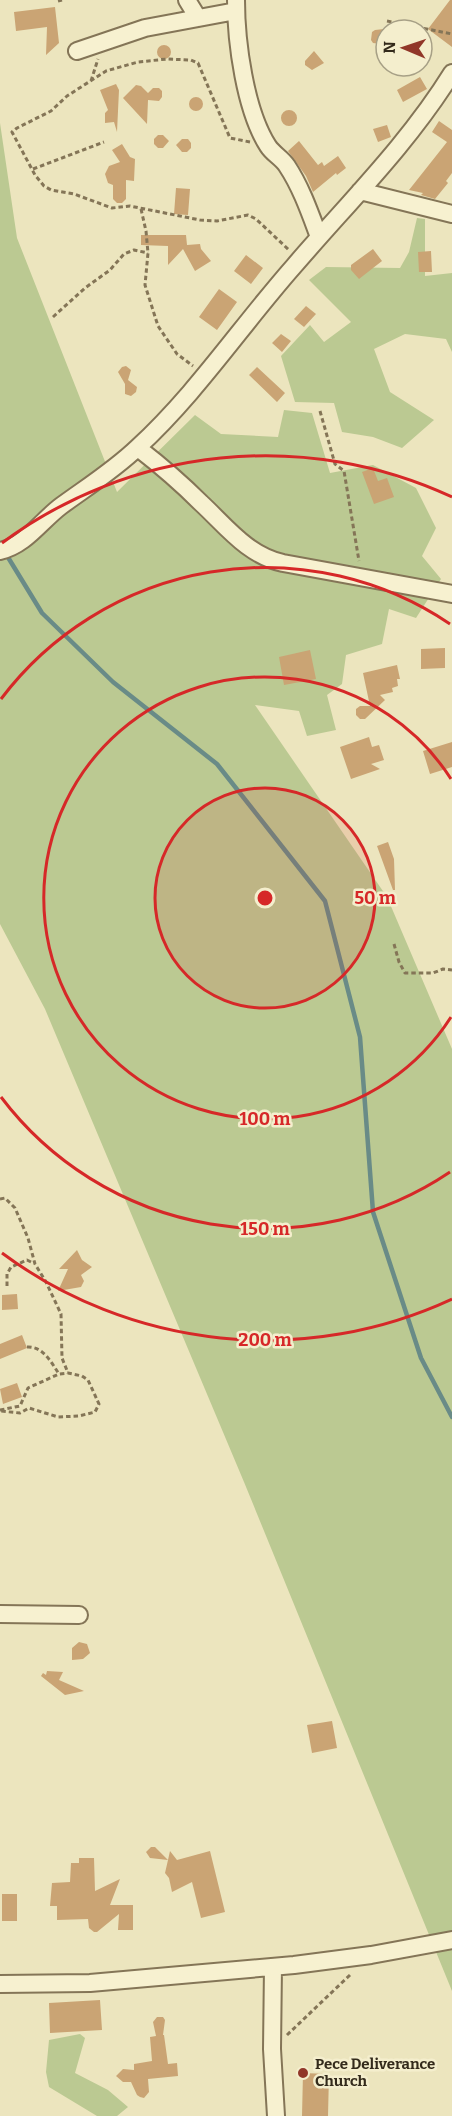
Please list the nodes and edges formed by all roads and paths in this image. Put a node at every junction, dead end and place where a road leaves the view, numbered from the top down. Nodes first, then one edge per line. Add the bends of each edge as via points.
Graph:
1 (188, 0) edge
2 (236, 5) edge
3 (198, 18) junction
4 (434, 30) edge
5 (452, 34) edge
6 (77, 51) dead end
7 (452, 73) edge
8 (230, 138) dead end
9 (104, 142) dead end
10 (32, 170) junction
11 (360, 191) junction
12 (141, 209) junction
13 (452, 214) edge
14 (319, 237) junction
15 (148, 253) junction
16 (299, 259) junction
17 (53, 317) dead end
18 (204, 375) junction
19 (320, 411) dead end
20 (138, 448) junction
21 (0, 551) edge
22 (362, 578) junction
23 (452, 594) edge
24 (394, 944) dead end
25 (452, 970) edge
26 (0, 1199) edge
27 (35, 1264) junction
28 (7, 1286) dead end
29 (27, 1347) dead end
30 (68, 1373) junction
31 (59, 1374) junction
32 (0, 1411) edge
33 (0, 1614) edge
34 (79, 1615) dead end
35 (452, 1940) edge
36 (371, 1955) junction
37 (273, 1967) junction
38 (0, 1984) edge
39 (272, 2049) junction
40 (276, 2116) edge

1 - 3 street
2 - 3 street
2 - 14 street via 240,64 252,108 267,145 293,176
3 - 6 street via 130,33
4 - 5 path
7 - 11 street
8 - 10 path via 198,63 167,59 138,62 106,71 51,111 12,132
9 - 10 path
10 - 12 path via 51,190 112,208
11 - 13 street
11 - 14 street
12 - 15 path
12 - 16 path via 217,221 248,215
14 - 16 street
15 - 17 path via 134,250 124,254
15 - 18 path via 145,285 158,326 177,354
16 - 18 street
18 - 20 street
19 - 22 path via 335,464 344,471
20 - 21 street via 60,507 30,536
20 - 22 street via 229,531 264,557
22 - 23 street
24 - 25 path via 405,974
26 - 27 path via 5,1198 15,1208
27 - 28 path via 27,1260 10,1266
27 - 30 path via 61,1314 62,1359
29 - 31 path via 47,1356
30 - 31 path
30 - 32 path via 88,1380 99,1404 95,1412 58,1417 28,1408 20,1413
31 - 32 path via 28,1389 20,1406
33 - 34 street
35 - 36 street
36 - 37 street
36 - 39 path
37 - 38 street via 90,1983
37 - 39 street
39 - 40 street

